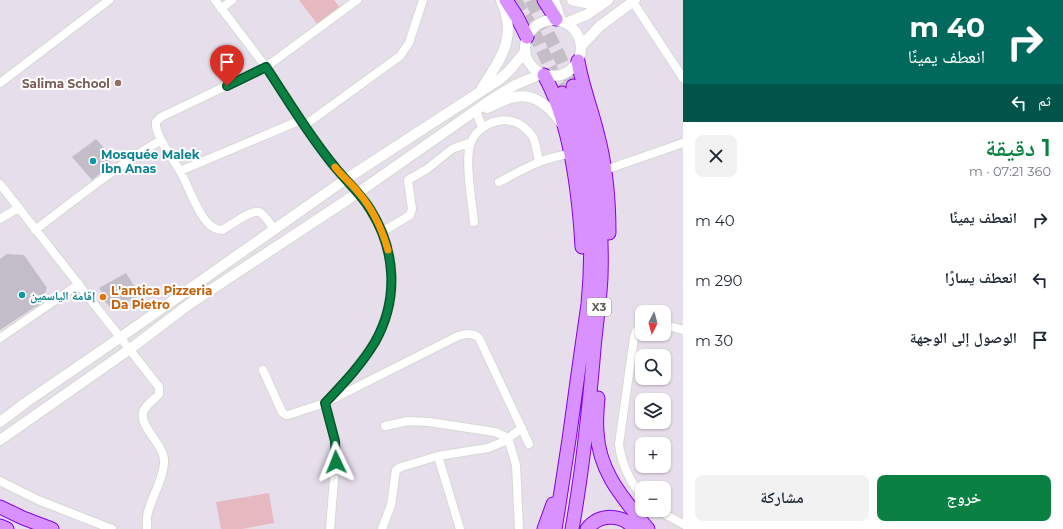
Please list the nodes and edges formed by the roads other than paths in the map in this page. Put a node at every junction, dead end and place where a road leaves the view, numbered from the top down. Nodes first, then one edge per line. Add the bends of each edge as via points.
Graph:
1 (109, 0) edge
2 (215, 0) edge
3 (232, 0) edge
4 (357, 0) edge
5 (423, 0) edge
6 (501, 0) edge
7 (506, 0) edge
8 (544, 0) edge
9 (555, 0) edge
10 (572, 0) edge
11 (607, 1) edge
12 (634, 1) edge
13 (221, 9) junction
14 (561, 21) junction
15 (527, 37) junction
16 (582, 45) junction
17 (525, 52) junction
18 (578, 61) junction
19 (266, 67) junction
20 (542, 74) junction
21 (683, 78) edge
22 (0, 83) edge
23 (480, 92) junction
24 (476, 111) junction
25 (303, 122) junction
26 (482, 127) junction
27 (564, 127) junction
28 (161, 140) junction
29 (471, 142) junction
30 (683, 143) edge
31 (570, 154) junction
32 (539, 161) junction
33 (605, 170) junction
34 (180, 171) junction
35 (346, 179) junction
36 (499, 182) dead end
37 (0, 184) edge
38 (359, 192) junction
39 (18, 208) junction
40 (0, 219) edge
41 (474, 222) dead end
42 (35, 230) junction
43 (275, 230) junction
44 (382, 232) junction
45 (79, 284) junction
46 (599, 305) junction
47 (671, 327) edge
48 (683, 330) edge
49 (596, 331) junction
50 (635, 334) edge
51 (121, 337) junction
52 (0, 338) edge
53 (582, 342) junction
54 (130, 349) junction
55 (263, 370) dead end
56 (325, 403) junction
57 (0, 422) edge
58 (385, 426) dead end
59 (522, 428) junction
60 (508, 438) junction
61 (0, 440) edge
62 (529, 444) dead end
63 (438, 456) junction
64 (565, 472) junction
65 (0, 481) edge
66 (635, 487) edge
67 (0, 507) edge
68 (670, 517) edge
69 (683, 524) edge
70 (0, 526) edge
71 (7, 529) edge
72 (52, 529) edge
73 (112, 529) edge
74 (147, 529) edge
75 (330, 529) edge
76 (382, 529) edge
77 (460, 529) edge
78 (519, 529) edge
79 (544, 529) edge
80 (555, 529) edge
81 (572, 529) edge
82 (588, 529) edge
83 (635, 529) edge
84 (648, 529) edge

1 - 22 street
2 - 13 street
3 - 13 street
4 - 19 street
5 - 25 street via 409,43 400,56
6 - 23 street via 507,21 505,48
7 - 15 highway
8 - 14 highway
9 - 14 street
10 - 11 street via 586,3
11 - 14 street via 586,15
12 - 16 street via 600,26
12 - 21 street
13 - 19 street
14 - 15 street via 548,20 535,26
14 - 16 street via 577,32
15 - 17 street
16 - 18 street
17 - 20 street via 530,65
17 - 23 street via 509,71
18 - 20 street via 564,74
18 - 33 highway
19 - 25 street
19 - 28 street via 158,119 155,125
20 - 24 street via 503,92
20 - 27 highway via 554,95
23 - 35 street
24 - 26 street
24 - 27 street via 517,96 529,97 548,107
24 - 38 street
25 - 34 street
25 - 35 street via 335,168
26 - 29 street
26 - 32 street via 496,121 511,120 523,126 532,136
27 - 31 highway
28 - 34 street
28 - 42 street via 99,181
29 - 41 street via 468,158
29 - 44 street via 452,149 408,180 412,209 410,215
30 - 33 street
31 - 32 street
31 - 53 highway via 578,195 583,254
32 - 36 street
33 - 46 highway via 610,255 606,286
34 - 43 street via 201,214 212,227 222,230 252,212 257,212
35 - 38 street
35 - 43 street
37 - 39 street
38 - 44 street
38 - 54 street via 188,305
39 - 40 street
39 - 42 street
42 - 45 street
43 - 51 street
44 - 56 street via 392,270 390,304 375,342 350,376
45 - 51 street
45 - 52 street
46 - 49 highway, X3
46 - 53 highway, X3 via 601,248 594,165 586,126 568,90 585,175 590,224 590,276
47 - 48 street
49 - 81 highway, X3 via 585,442
49 - 84 highway via 599,374 597,433 600,453 617,490
50 - 66 street via 619,444 620,455
51 - 54 street
51 - 57 street
53 - 64 highway, X3
54 - 61 street
54 - 74 street via 160,387 160,391 142,415 164,455 165,462 148,516
55 - 56 street via 282,412 286,415
56 - 59 street via 458,336 475,334
56 - 75 street via 336,455
58 - 60 street via 408,421 429,422 496,432
59 - 60 street
59 - 62 street
60 - 63 street via 488,448
60 - 78 street via 516,465
63 - 76 street via 396,470 391,505
63 - 77 street
64 - 79 highway
64 - 80 highway, X3
65 - 73 street via 38,500
67 - 72 highway
68 - 69 street
70 - 71 highway
82 - 83 highway via 595,522 610,517 625,521

